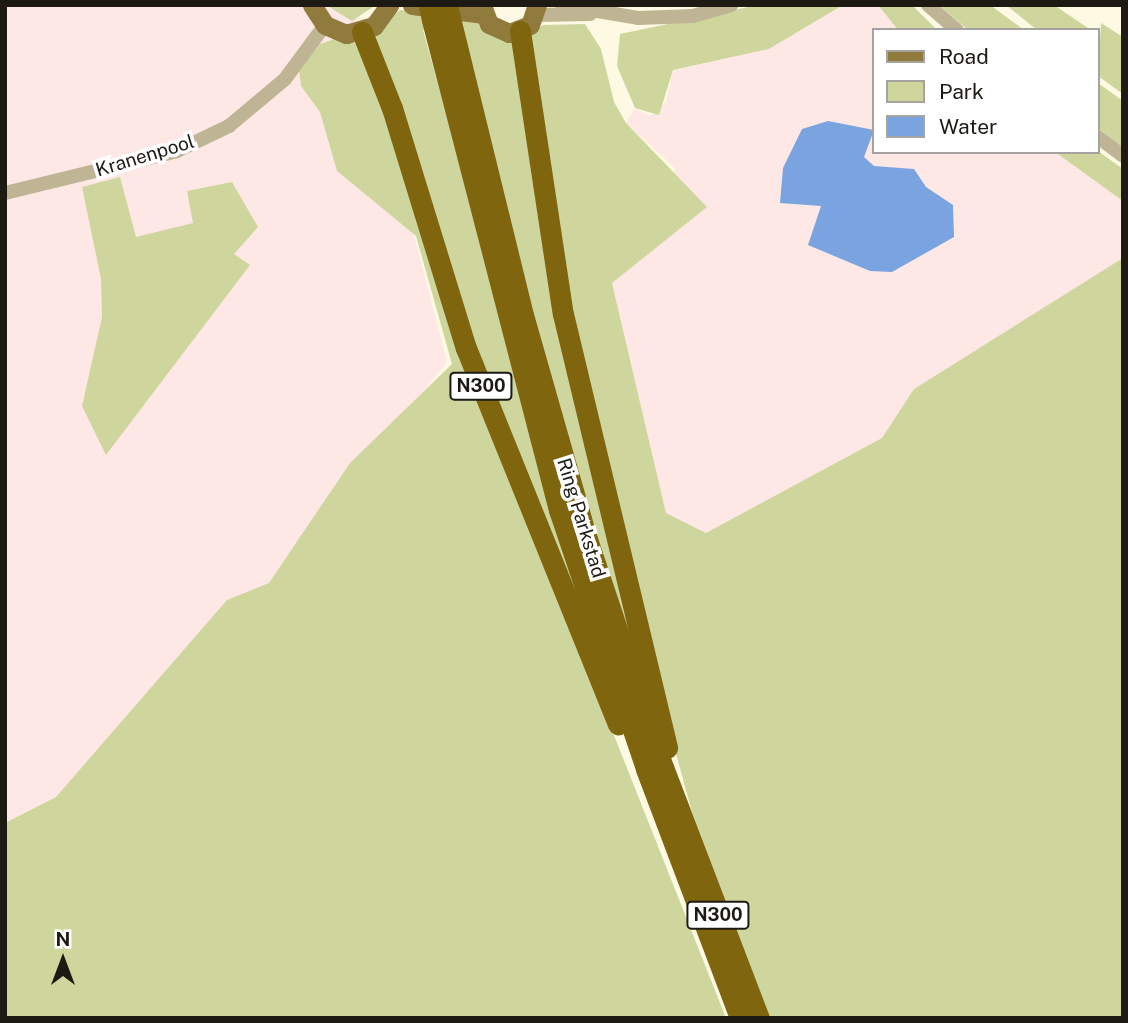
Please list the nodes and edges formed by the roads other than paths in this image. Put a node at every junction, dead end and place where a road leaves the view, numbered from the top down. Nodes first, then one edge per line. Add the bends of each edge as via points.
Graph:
1 (312, 5) edge
2 (412, 5) edge
3 (562, 5) edge
4 (731, 5) edge
5 (929, 5) edge
6 (392, 7) edge
7 (483, 10) edge
8 (536, 10) edge
9 (440, 13) edge
10 (593, 14) junction
11 (324, 25) junction
12 (955, 28) edge
13 (520, 31) junction
14 (362, 32) junction
15 (1100, 139) edge
16 (1123, 156) edge
17 (5, 193) edge
18 (671, 815) junction
19 (740, 1018) edge
20 (759, 1018) edge

1 - 11 main road
2 - 7 main road
3 - 10 street
4 - 10 street via 685,17
5 - 12 street
6 - 14 main road
7 - 13 main road via 498,31
8 - 10 street
8 - 13 main road
9 - 18 highway, Ring Parkstad / N300 via 570,486
11 - 14 main road
11 - 17 street, Kranenpool via 285,79 229,126 165,154
13 - 18 highway, N300 via 563,314
14 - 18 highway, N300 via 392,108 466,348 607,703
15 - 16 street
18 - 19 highway, Ring Parkstad / N300
18 - 20 highway, Ring Parkstad / N300

